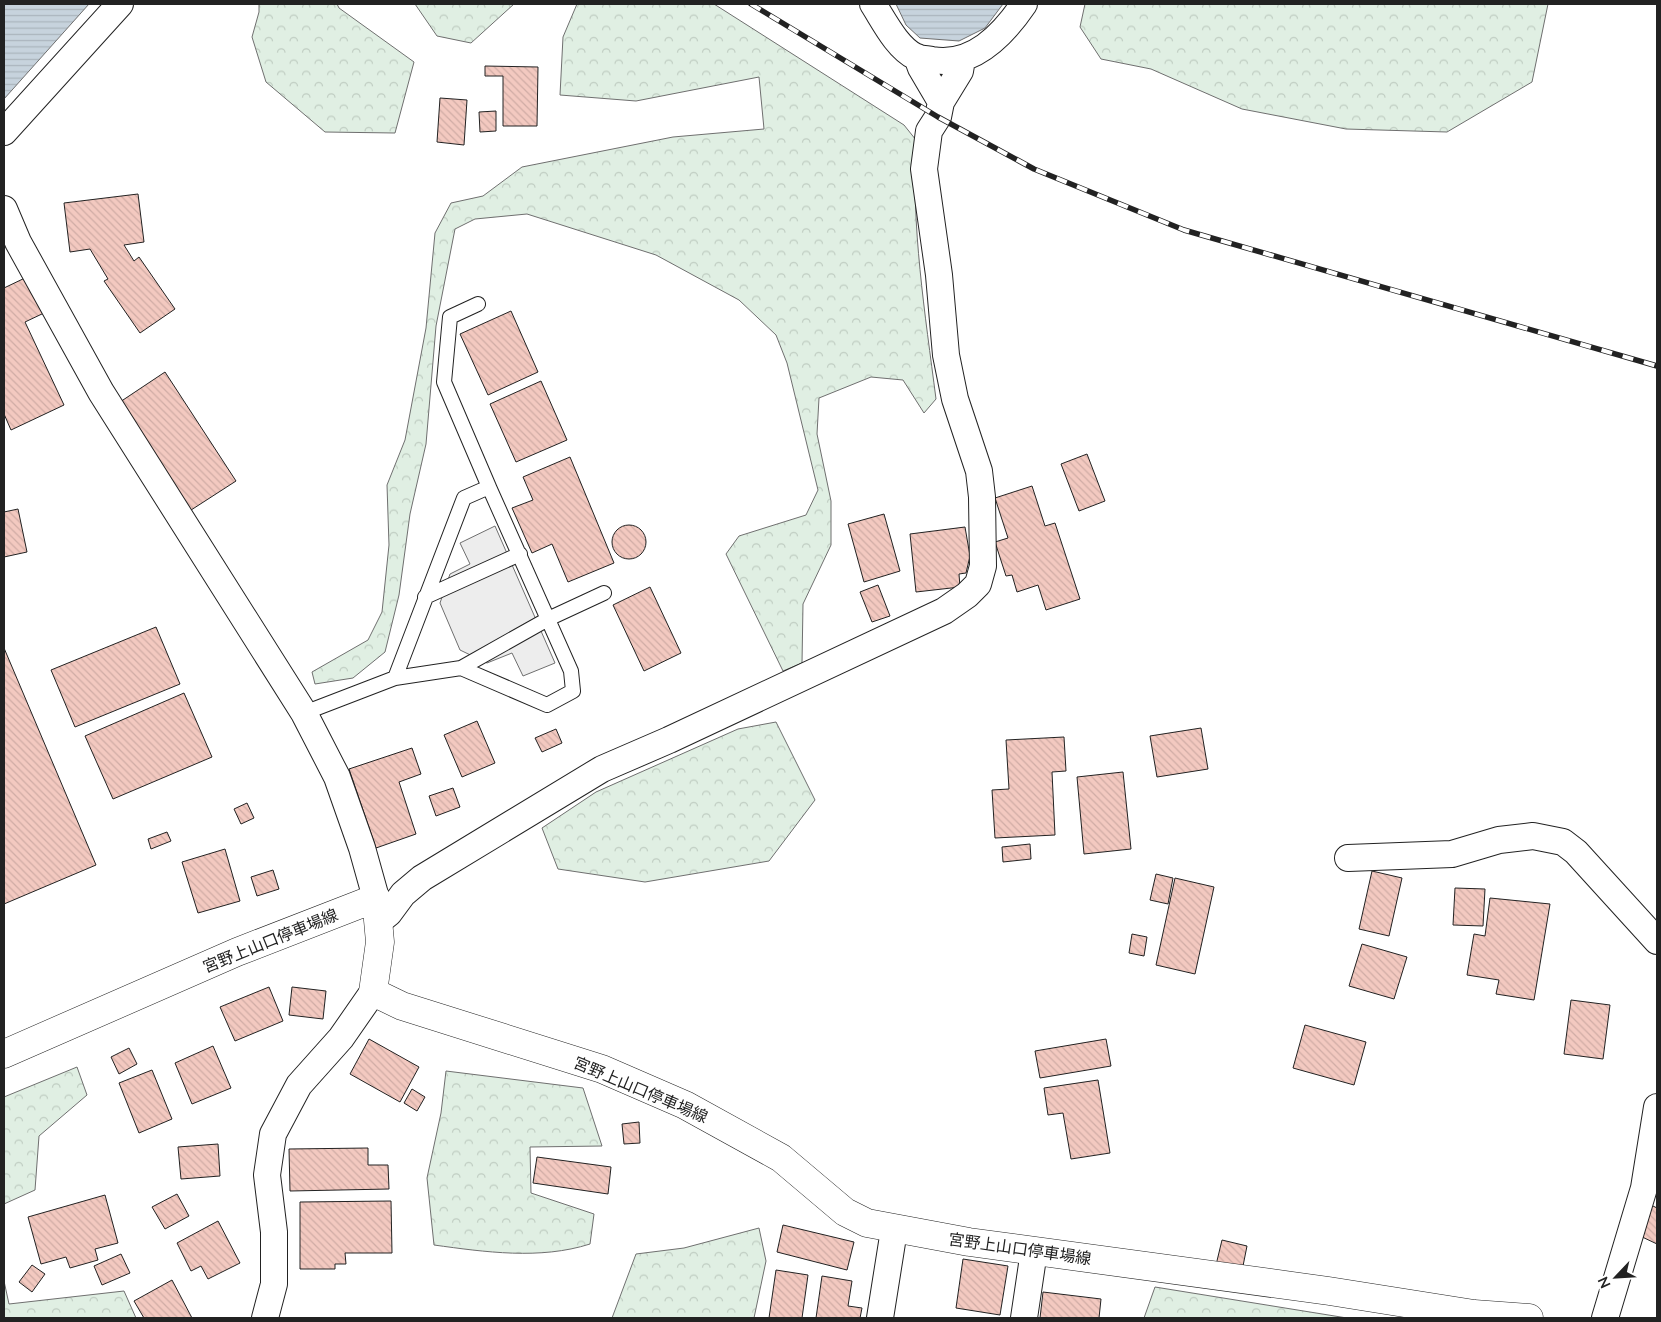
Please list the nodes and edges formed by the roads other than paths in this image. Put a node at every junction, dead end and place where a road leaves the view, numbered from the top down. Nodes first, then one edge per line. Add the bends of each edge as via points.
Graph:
1 (120, 4) edge
2 (873, 4) edge
3 (1024, 4) edge
4 (917, 57) junction
5 (962, 59) junction
6 (941, 102) junction
7 (4, 132) edge
8 (4, 209) edge
9 (478, 304) dead end
10 (489, 487) junction
11 (520, 554) junction
12 (604, 593) dead end
13 (424, 596) junction
14 (548, 619) junction
15 (461, 668) junction
16 (395, 678) junction
17 (304, 713) junction
18 (1348, 858) dead end
19 (378, 909) junction
20 (1657, 941) edge
21 (373, 992) junction
22 (4, 1054) edge
23 (1657, 1107) edge
24 (894, 1230) junction
25 (1034, 1251) junction
26 (265, 1318) edge
27 (880, 1318) edge
28 (1024, 1318) edge
29 (1529, 1318) edge
30 (1605, 1318) edge

1 - 7 street
2 - 4 street via 898,40
3 - 5 street via 1008,28 986,47
4 - 5 street via 941,61
4 - 6 street
5 - 6 street via 960,71
6 - 19 street via 938,117 929,131 924,169 939,274 946,355 955,399 979,471 982,566 978,584 944,611 602,769 422,878 402,894 389,913
8 - 17 street via 18,242 101,392
9 - 10 lane via 450,317 444,382
10 - 11 lane
10 - 13 lane via 464,498
11 - 13 lane
11 - 14 lane
12 - 14 lane
13 - 16 lane
14 - 15 lane
14 - 15 lane via 571,671 573,691 547,705
15 - 16 lane
16 - 17 lane
17 - 19 street via 337,778 362,848
18 - 20 street via 1452,854 1499,840 1533,836 1563,842 1576,852
19 - 21 main road via 380,942
19 - 22 main road, 宮野上山口停車場線 via 237,952
21 - 24 main road, 宮野上山口停車場線 via 402,1006 602,1069 685,1105 781,1158 845,1212 867,1223
21 - 26 street via 341,1038 300,1086 273,1134 267,1175 274,1232 274,1284
23 - 30 street via 1644,1188
24 - 25 main road, 宮野上山口停車場線
24 - 27 street
25 - 28 street
25 - 29 main road, 宮野上山口停車場線 via 1474,1314

